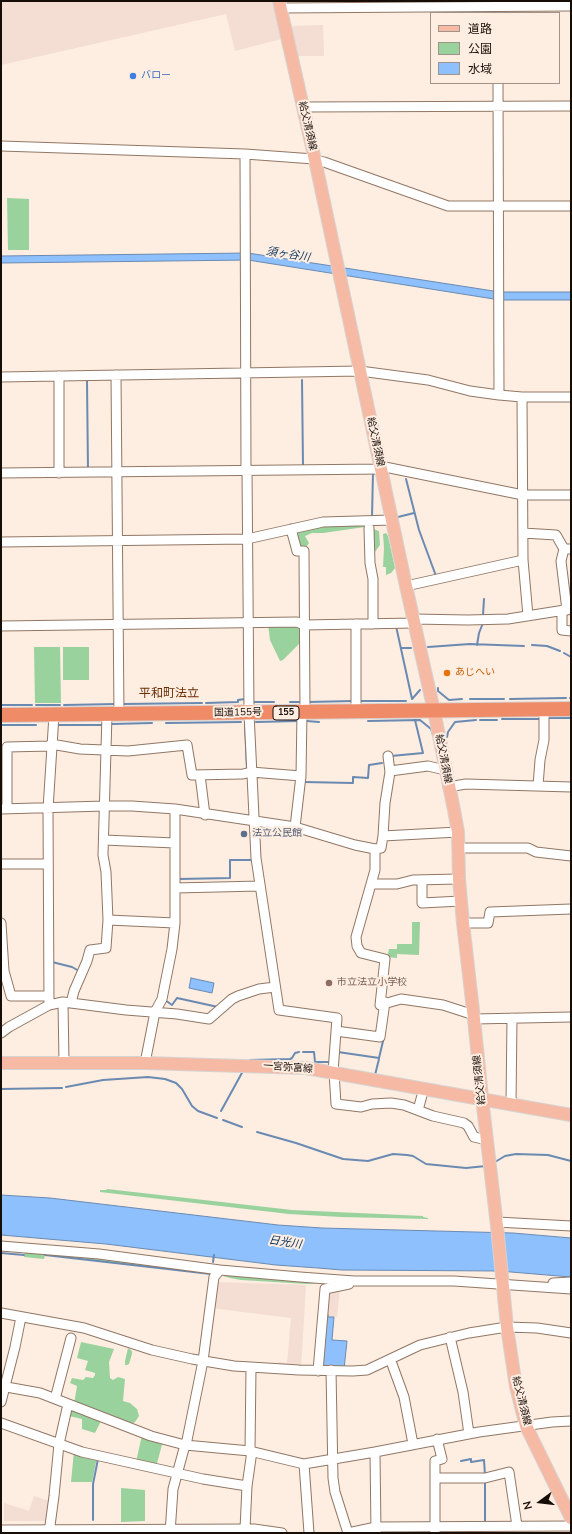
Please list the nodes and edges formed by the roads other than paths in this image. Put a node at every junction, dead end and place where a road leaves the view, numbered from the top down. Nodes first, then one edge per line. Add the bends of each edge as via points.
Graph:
1 (280, 4) edge
2 (351, 4) edge
3 (571, 6) edge
4 (498, 7) edge
5 (498, 84) edge
6 (498, 106) junction
7 (571, 106) edge
8 (303, 107) junction
9 (1, 146) edge
10 (245, 154) junction
11 (315, 159) junction
12 (499, 206) junction
13 (571, 206) edge
14 (360, 371) junction
15 (245, 373) junction
16 (116, 375) junction
17 (59, 376) junction
18 (1, 377) edge
19 (500, 395) junction
20 (522, 397) junction
21 (571, 397) edge
22 (381, 467) junction
23 (246, 470) junction
24 (117, 472) junction
25 (1, 473) edge
26 (59, 473) junction
27 (523, 495) junction
28 (571, 495) edge
29 (392, 520) junction
30 (369, 528) dead end
31 (291, 529) junction
32 (523, 533) junction
33 (248, 539) junction
34 (118, 540) junction
35 (1, 542) edge
36 (567, 549) edge
37 (523, 560) junction
38 (406, 586) junction
39 (566, 610) edge
40 (528, 616) junction
41 (414, 621) junction
42 (248, 623) junction
43 (356, 624) junction
44 (373, 624) junction
45 (118, 625) junction
46 (304, 625) junction
47 (1, 626) edge
48 (571, 631) edge
49 (571, 708) edge
50 (544, 709) junction
51 (434, 711) junction
52 (303, 712) junction
53 (356, 712) junction
54 (248, 713) junction
55 (113, 714) junction
56 (1, 715) edge
57 (54, 715) junction
58 (51, 745) junction
59 (106, 750) junction
60 (388, 756) dead end
61 (445, 770) junction
62 (390, 771) junction
63 (251, 772) junction
64 (200, 775) junction
65 (302, 776) junction
66 (538, 786) junction
67 (448, 787) junction
68 (571, 787) edge
69 (105, 806) junction
70 (4, 809) edge
71 (48, 809) junction
72 (175, 809) junction
73 (205, 815) junction
74 (254, 822) junction
75 (295, 827) junction
76 (458, 832) junction
77 (383, 836) junction
78 (104, 840) junction
79 (175, 843) junction
80 (459, 848) junction
81 (375, 849) junction
82 (571, 856) edge
83 (1, 864) edge
84 (48, 864) junction
85 (459, 879) junction
86 (422, 880) junction
87 (371, 884) junction
88 (260, 886) junction
89 (175, 888) junction
90 (460, 901) junction
91 (571, 909) edge
92 (108, 920) junction
93 (1, 923) edge
94 (175, 923) junction
95 (463, 923) junction
96 (2, 971) edge
97 (275, 987) junction
98 (49, 1000) junction
99 (67, 1002) junction
100 (385, 1002) junction
101 (155, 1012) junction
102 (474, 1017) junction
103 (571, 1017) edge
104 (512, 1018) junction
105 (336, 1031) junction
106 (1, 1034) edge
107 (1, 1063) edge
108 (64, 1063) junction
109 (144, 1063) junction
110 (334, 1072) junction
111 (424, 1088) junction
112 (482, 1098) junction
113 (511, 1104) junction
114 (418, 1110) junction
115 (571, 1115) edge
116 (487, 1140) junction
117 (497, 1224) junction
118 (571, 1226) edge
119 (1, 1246) edge
120 (220, 1270) junction
121 (354, 1281) junction
122 (503, 1281) junction
123 (571, 1282) edge
124 (541, 1287) junction
125 (571, 1289) edge
126 (1, 1313) edge
127 (20, 1319) junction
128 (508, 1330) junction
129 (571, 1333) edge
130 (71, 1338) dead end
131 (450, 1338) junction
132 (203, 1363) junction
133 (392, 1364) dead end
134 (251, 1370) junction
135 (318, 1370) junction
136 (331, 1373) junction
137 (3, 1386) edge
138 (55, 1399) junction
139 (1, 1402) edge
140 (68, 1404) junction
141 (571, 1421) edge
142 (1, 1423) edge
143 (526, 1426) junction
144 (469, 1434) junction
145 (437, 1439) junction
146 (59, 1444) junction
147 (413, 1444) junction
148 (185, 1445) junction
149 (251, 1451) junction
150 (375, 1452) junction
151 (332, 1459) junction
152 (304, 1464) junction
153 (177, 1474) junction
154 (435, 1478) junction
155 (247, 1486) junction
156 (571, 1518) edge
157 (571, 1526) edge
158 (519, 1529) edge
159 (1, 1530) edge
160 (239, 1530) edge
161 (376, 1530) edge
162 (435, 1530) edge
163 (49, 1531) edge
164 (113, 1531) edge
165 (170, 1531) edge
166 (282, 1533) edge
167 (309, 1533) edge
168 (348, 1533) edge

1 - 2 street
1 - 8 main road, 給父清須線
2 - 4 street
3 - 4 street
5 - 6 street
6 - 7 street
6 - 8 street
6 - 12 street
8 - 11 main road, 給父清須線
9 - 10 street
10 - 11 street
10 - 15 street
11 - 12 street via 448,206
11 - 14 main road, 給父清須線
12 - 13 street
12 - 19 street
14 - 15 street
14 - 19 street via 428,380 470,391
14 - 22 main road, 給父清須線
15 - 16 street
15 - 23 street
16 - 17 street
16 - 24 street
17 - 18 street
17 - 26 street
19 - 20 street
20 - 21 street
20 - 27 street
22 - 23 street
22 - 27 street
22 - 29 main road, 給父清須線
23 - 24 street
23 - 33 street
24 - 26 street
24 - 34 street
25 - 26 street
27 - 28 street
27 - 32 street
29 - 31 street via 323,522
29 - 38 main road, 給父清須線
30 - 44 street
31 - 33 street
31 - 46 street via 297,551 304,551
32 - 36 street via 556,535
32 - 37 street
33 - 34 street
33 - 42 street
34 - 35 street
34 - 45 street
36 - 39 street via 561,561
37 - 38 street
37 - 40 street
38 - 41 main road, 給父清須線
39 - 40 street
39 - 48 street via 562,630
40 - 41 street via 508,619
41 - 44 street
41 - 51 main road, 給父清須線
42 - 45 street
42 - 46 street via 297,622
42 - 54 street
43 - 44 street
43 - 46 street
43 - 53 street
45 - 47 street
45 - 55 street
46 - 52 street
49 - 50 highway, 国道155号 / 155
50 - 51 highway, 国道155号 / 155
50 - 66 street via 544,740
51 - 53 highway, 国道155号 / 155
51 - 61 main road, 給父清須線
52 - 53 highway, 国道155号 / 155
52 - 54 highway, 国道155号 / 155
52 - 65 street
54 - 55 highway, 国道155号 / 155
54 - 63 street
55 - 57 highway, 国道155号 / 155
55 - 59 street
56 - 57 highway, 国道155号 / 155
57 - 58 street
58 - 59 street
58 - 70 street via 7,747
58 - 71 street
59 - 64 street via 128,751 187,745 192,775
59 - 69 street
60 - 62 street
61 - 62 street via 428,766
61 - 67 main road, 給父清須線
62 - 77 street
63 - 64 street
63 - 65 street
63 - 74 street
64 - 73 street
65 - 75 street
66 - 67 street via 466,784
66 - 68 street
67 - 76 main road, 給父清須線
69 - 71 street
69 - 72 street
69 - 78 street
70 - 71 street
71 - 84 street
72 - 73 street
72 - 79 street
73 - 74 street
74 - 75 street
74 - 88 street
75 - 81 street
76 - 77 street
76 - 80 main road, 給父清須線
77 - 81 street via 381,848
78 - 79 street
78 - 92 street
79 - 89 street
80 - 82 street via 528,848 536,852
80 - 85 main road, 給父清須線
81 - 87 street via 375,870
83 - 84 street
84 - 98 street
85 - 86 street
85 - 90 main road, 給父清須線
86 - 87 street via 397,884
86 - 90 street via 422,903
87 - 100 street via 356,936 357,946 361,953 385,959 380,1005
88 - 89 street
88 - 97 street
89 - 94 street
90 - 95 main road, 給父清須線
91 - 95 street via 490,912 488,923
92 - 94 street
92 - 99 street via 106,948 90,950
93 - 96 street
94 - 101 street via 162,999
95 - 102 main road, 給父清須線
96 - 98 street via 10,996
97 - 101 street via 238,996 209,1019
97 - 105 street via 279,1010 337,1018
98 - 99 street
98 - 106 street
99 - 101 street
99 - 108 street
100 - 102 street via 401,999 443,1005
100 - 105 street via 380,1038
101 - 109 street
102 - 104 street
102 - 112 main road, 給父清須線
103 - 104 street
104 - 113 street
105 - 110 street
107 - 108 main road, 一宮弥富線
108 - 109 main road, 一宮弥富線
109 - 110 main road, 一宮弥富線 via 306,1068
110 - 111 main road, 一宮弥富線
110 - 114 street via 336,1104 360,1107 391,1103
111 - 112 main road, 一宮弥富線
111 - 114 street
112 - 113 main road, 一宮弥富線
112 - 116 main road, 給父清須線
113 - 115 main road, 一宮弥富線
114 - 116 street via 464,1123 474,1137
116 - 117 main road, 給父清須線
117 - 118 street
117 - 122 main road, 給父清須線
119 - 120 street via 99,1254
120 - 121 street
120 - 132 street via 214,1278
121 - 122 street
121 - 135 street via 325,1289
122 - 124 street
122 - 128 main road, 給父清須線
123 - 124 street via 547,1283
124 - 125 street
126 - 127 street
127 - 132 street via 84,1328
127 - 137 street via 16,1347
128 - 129 street via 537,1328
128 - 131 street
128 - 143 main road, 給父清須線 via 516,1387
130 - 138 street
131 - 136 street via 420,1345 367,1370
131 - 144 street via 463,1392
132 - 134 street
132 - 148 street
133 - 147 street via 404,1397
134 - 135 street
134 - 149 street
135 - 136 street
136 - 151 street
137 - 138 street via 40,1393
137 - 139 street
138 - 140 street
140 - 146 street
140 - 148 street via 151,1436
141 - 143 street
142 - 146 street
143 - 144 street
143 - 156 main road, 給父清須線
144 - 145 street
145 - 147 street
145 - 154 street via 442,1460 435,1461
146 - 153 street via 82,1452
146 - 163 street
147 - 150 street
148 - 149 street
148 - 153 street
149 - 152 street
149 - 155 street
150 - 151 street
150 - 161 street
151 - 152 street
151 - 168 street via 335,1492
152 - 167 street
153 - 155 street
153 - 165 street via 173,1489
154 - 158 street via 485,1478 509,1472
154 - 162 street
155 - 160 street
157 - 158 street
158 - 162 street
159 - 163 street
160 - 165 street
160 - 166 street
161 - 162 street
161 - 168 street
163 - 164 street
164 - 165 street

